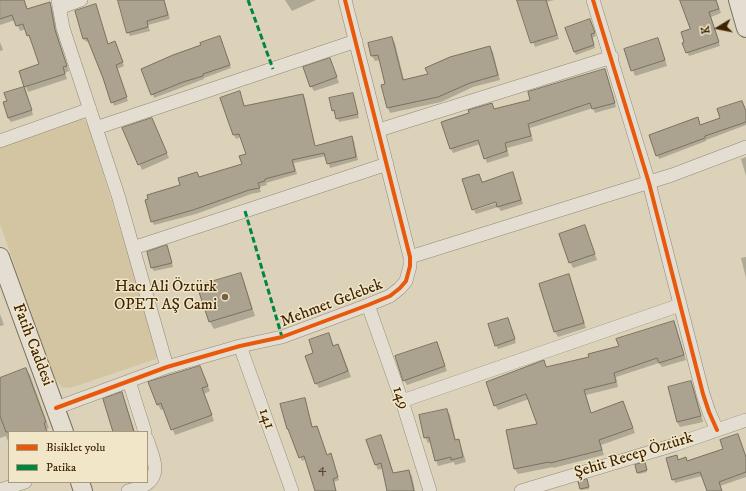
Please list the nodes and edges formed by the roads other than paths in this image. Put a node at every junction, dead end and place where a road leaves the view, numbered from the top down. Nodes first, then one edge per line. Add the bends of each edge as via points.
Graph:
1 (81, 0) edge
2 (593, 0) edge
3 (738, 0) edge
4 (348, 1) edge
5 (58, 4) edge
6 (746, 28) edge
7 (356, 42) junction
8 (612, 57) junction
9 (90, 109) junction
10 (96, 128) junction
11 (379, 130) junction
12 (0, 141) edge
13 (746, 147) edge
14 (388, 164) junction
15 (649, 183) junction
16 (133, 248) junction
17 (0, 257) edge
18 (410, 257) junction
19 (5, 286) edge
20 (368, 305) junction
21 (680, 305) junction
22 (240, 346) junction
23 (167, 367) junction
24 (129, 381) junction
25 (402, 401) junction
26 (56, 408) junction
27 (746, 420) edge
28 (716, 430) junction
29 (64, 431) edge
30 (145, 431) edge
31 (148, 442) edge
32 (22, 483) edge
33 (148, 483) edge
34 (148, 483) edge
35 (0, 490) edge
36 (128, 491) edge
37 (292, 491) edge
38 (430, 491) edge
39 (521, 491) edge

1 - 5 street
2 - 8 street
3 - 6 street
4 - 7 street, Mehmet Gelebek
5 - 9 street via 63,28
7 - 10 street
7 - 11 street, Mehmet Gelebek
8 - 11 street
8 - 15 street
9 - 10 street
9 - 12 street
10 - 16 street
11 - 14 street, Mehmet Gelebek
13 - 15 street
14 - 16 street
14 - 18 street, Mehmet Gelebek
15 - 18 street
15 - 21 street
16 - 23 street
17 - 19 street, Fatih Caddesi
18 - 20 street, Mehmet Gelebek via 406,281 400,288 390,296
19 - 26 street, Fatih Caddesi
20 - 22 street, Mehmet Gelebek via 282,337
20 - 25 street, 149
21 - 25 street
21 - 28 street via 708,412
22 - 23 street, Mehmet Gelebek
22 - 37 street, 141
23 - 24 street, Mehmet Gelebek
24 - 26 street, Mehmet Gelebek
24 - 30 street
25 - 38 street, 149
26 - 29 street, Fatih Caddesi
27 - 28 street, Şehit Recep Öztürk
28 - 39 street, Şehit Recep Öztürk
31 - 34 street via 156,466 153,478
32 - 35 street
33 - 36 street

